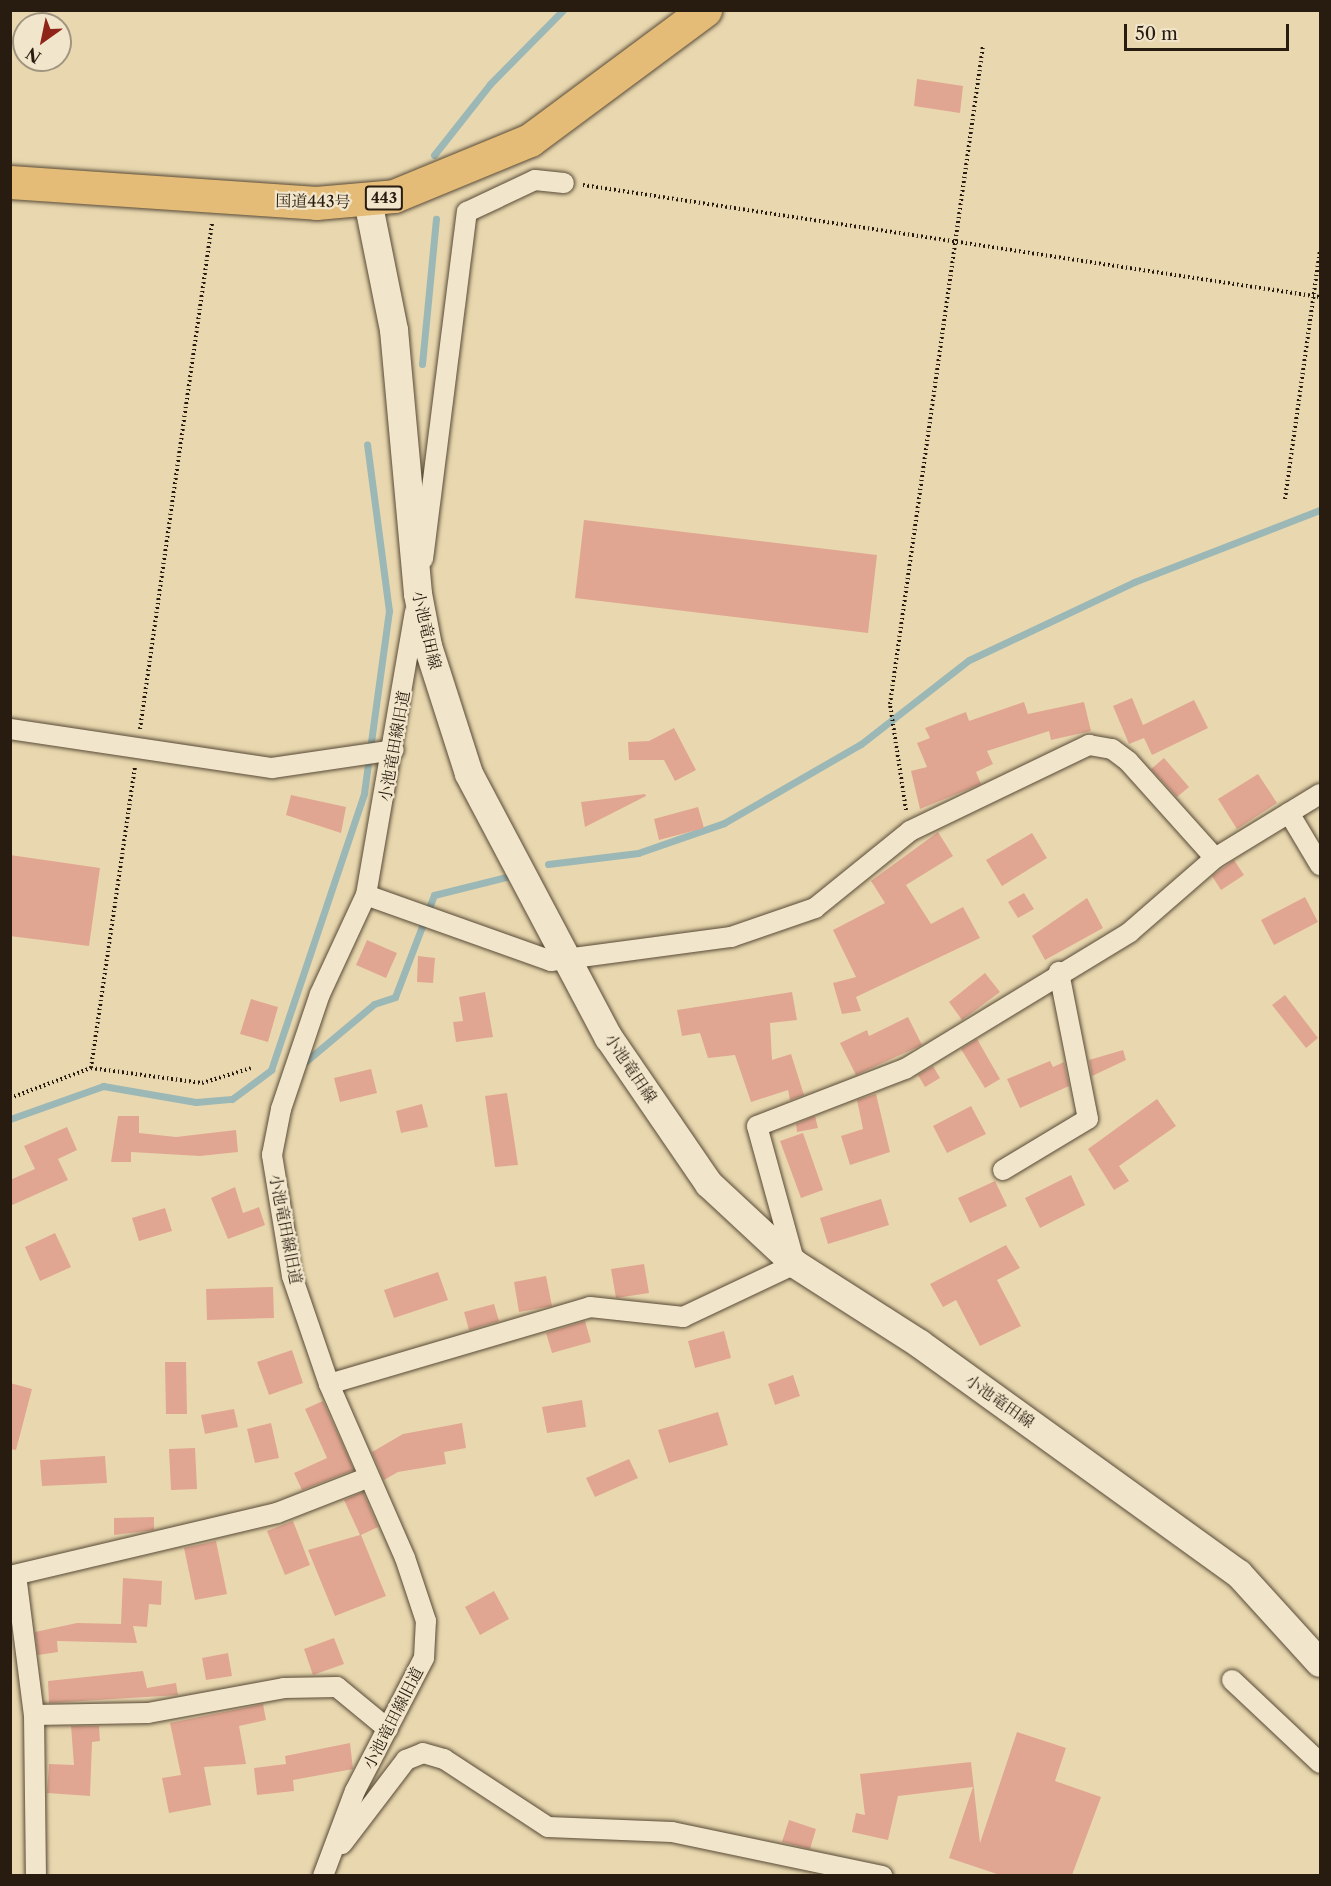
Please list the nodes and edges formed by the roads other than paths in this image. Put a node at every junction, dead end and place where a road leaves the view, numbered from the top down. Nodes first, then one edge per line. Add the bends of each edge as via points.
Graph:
1 (705, 10) edge
2 (10, 182) edge
3 (564, 183) road end
4 (369, 201) junction
5 (418, 594) junction
6 (10, 729) edge
7 (377, 753) junction
8 (1320, 794) edge
9 (1289, 813) junction
10 (1215, 858) junction
11 (1320, 865) edge
12 (366, 895) junction
13 (566, 958) junction
14 (1059, 972) junction
15 (1003, 1170) dead end
16 (795, 1264) junction
17 (329, 1384) junction
18 (367, 1478) junction
19 (13, 1575) edge
20 (1320, 1663) edge
21 (1232, 1680) dead end
22 (34, 1715) junction
23 (388, 1729) junction
24 (1320, 1763) edge
25 (325, 1869) edge
26 (36, 1875) edge
27 (882, 1875) edge

1 - 4 highway, 国道443号 / 443 via 530,140 457,174
2 - 4 highway, 国道443号 / 443 via 216,198
3 - 5 street, 小池竜田線旧道 via 535,180 467,212
4 - 5 main road, 小池竜田線 via 394,330
5 - 7 street, 小池竜田線旧道
5 - 13 main road, 小池竜田線 via 428,646 469,774
6 - 7 street via 272,768
7 - 12 street, 小池竜田線旧道
8 - 9 street
9 - 10 street
9 - 11 street
10 - 13 street via 1128,761 1112,749 1089,745 910,831 815,908 731,937
10 - 14 street via 1130,932
12 - 13 street via 550,961
12 - 17 street, 小池竜田線旧道 via 320,994 281,1109 272,1155 292,1276
13 - 16 main road, 小池竜田線 via 609,1038 709,1184
14 - 15 street via 1088,1119
14 - 16 street via 905,1069 757,1126
16 - 17 street via 683,1317 590,1306
16 - 20 main road, 小池竜田線 via 920,1344 1239,1574
17 - 18 street, 小池竜田線旧道
18 - 19 street via 277,1513
18 - 23 street, 小池竜田線旧道 via 405,1558 426,1621 424,1658
19 - 22 street
21 - 24 street
22 - 23 street via 148,1713 284,1688 337,1687
22 - 26 street
23 - 25 street, 小池竜田線旧道 via 355,1791
25 - 27 street via 406,1760 423,1753 444,1759 548,1827 672,1832

